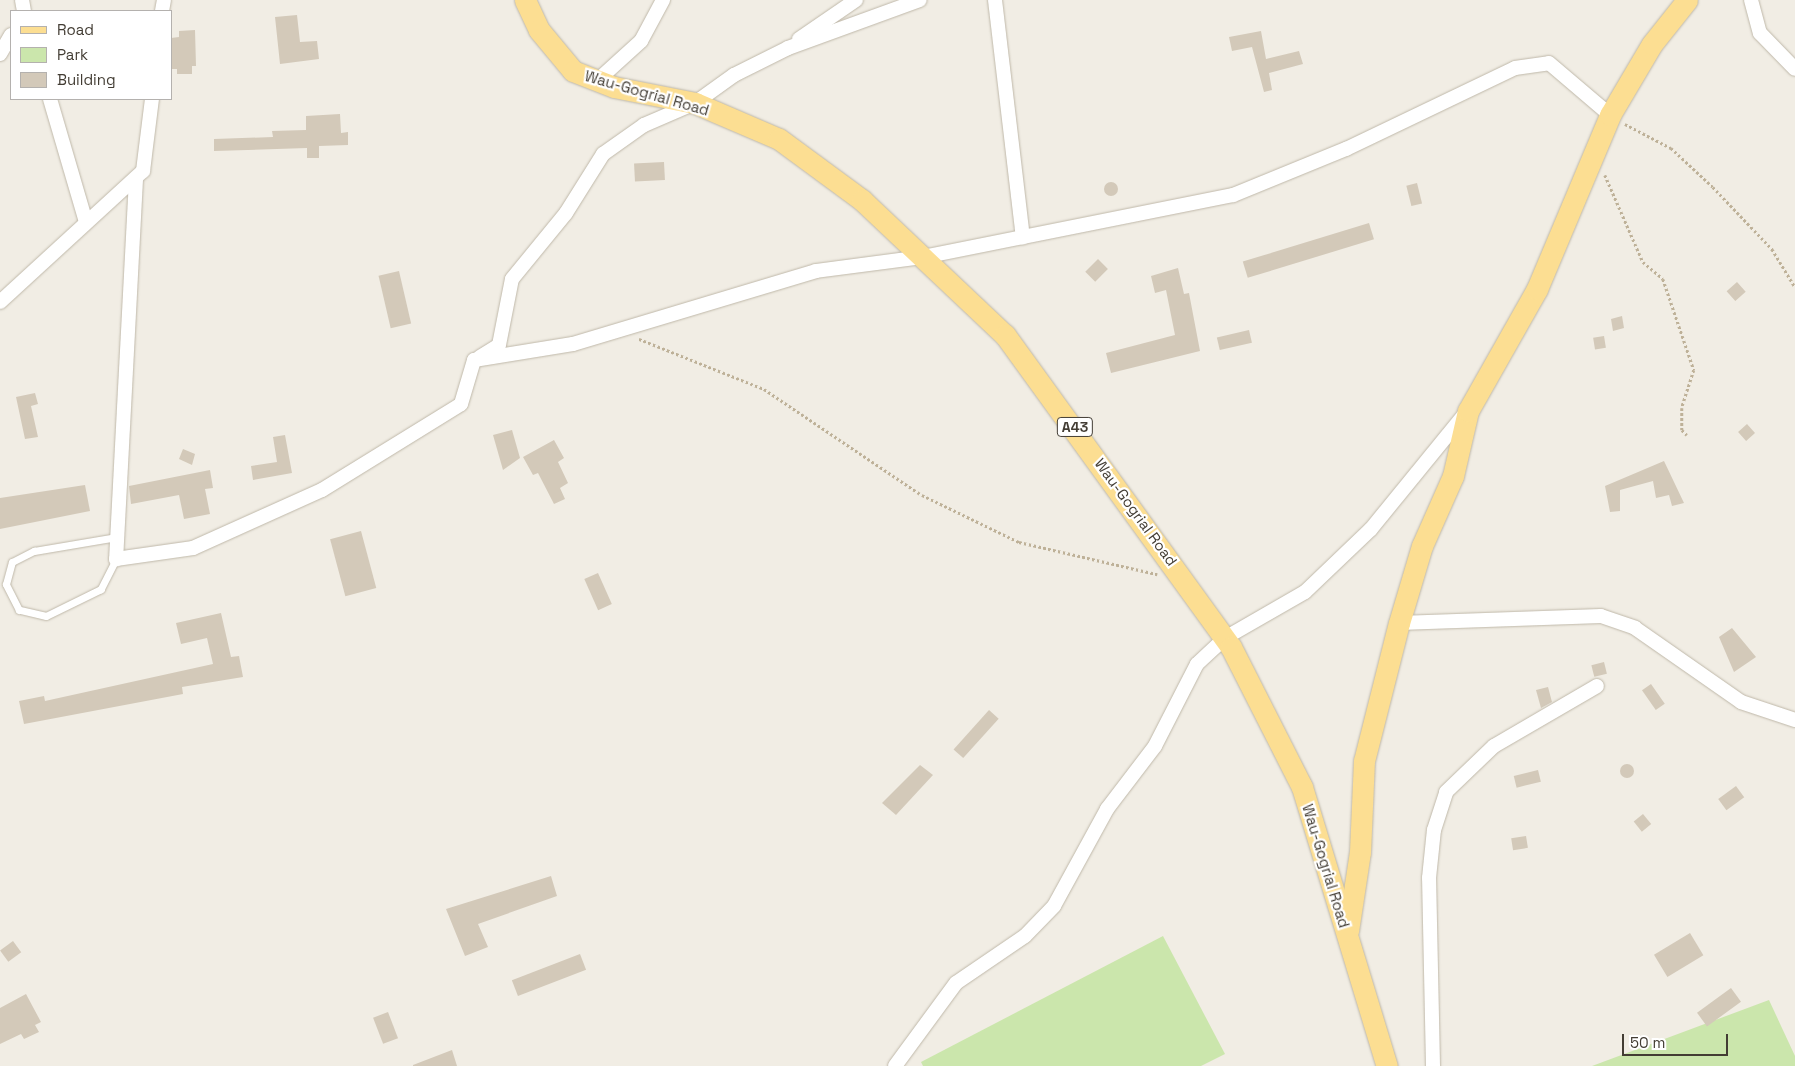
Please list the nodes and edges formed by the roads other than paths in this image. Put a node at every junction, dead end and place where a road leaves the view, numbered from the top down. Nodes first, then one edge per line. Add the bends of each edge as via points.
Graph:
1 (525, 0) edge
2 (664, 0) edge
3 (856, 0) edge
4 (920, 0) edge
5 (995, 0) edge
6 (1687, 0) edge
7 (1751, 0) edge
8 (10, 37) edge
9 (788, 48) junction
10 (0, 54) edge
11 (1795, 68) edge
12 (598, 80) junction
13 (50, 100) edge
14 (152, 100) edge
15 (694, 103) junction
16 (1610, 115) junction
17 (136, 178) junction
18 (86, 222) junction
19 (1023, 237) junction
20 (923, 257) junction
21 (0, 302) edge
22 (474, 360) junction
23 (1468, 411) junction
24 (117, 537) junction
25 (116, 559) junction
26 (1399, 623) junction
27 (1225, 638) junction
28 (1596, 686) dead end
29 (1795, 720) edge
30 (1347, 936) junction
31 (895, 1066) edge
32 (1387, 1066) edge
33 (1433, 1066) edge

1 - 12 main road, Wau-Gogrial Road / A43 via 539,30 573,71
2 - 12 street via 641,41
3 - 9 street
4 - 9 street
5 - 19 street
6 - 16 main road via 1652,44
7 - 11 street via 1760,33
8 - 10 street
9 - 15 street via 734,75
12 - 15 main road, Wau-Gogrial Road / A43
13 - 18 street
14 - 17 street via 142,171
15 - 20 main road, Wau-Gogrial Road / A43 via 779,139 862,200
15 - 22 street via 644,124 603,154 566,213 512,279 499,345
16 - 19 street via 1549,63 1515,68 1346,149 1233,195
16 - 23 main road via 1570,220 1537,289
17 - 18 street
17 - 24 street
18 - 21 street
19 - 20 street
20 - 22 street via 816,271 573,344
20 - 27 main road, Wau-Gogrial Road / A43 via 1005,335 1186,580
22 - 25 street via 461,404 322,490 193,548
23 - 26 main road via 1453,476 1422,546
23 - 27 street via 1371,529 1305,592
24 - 25 street
24 - 25 lane via 69,542 34,551 12,562 6,584 19,610 46,616 100,589
26 - 29 street via 1600,616 1635,628 1740,702
26 - 30 main road via 1364,761 1360,852
27 - 30 main road, Wau-Gogrial Road / A43 via 1302,787
27 - 31 street via 1198,664 1155,746 1107,809 1054,906 1025,936 956,983
28 - 33 street via 1494,746 1446,792 1434,830 1429,878
30 - 32 main road, Wau-Gogrial Road / A43

